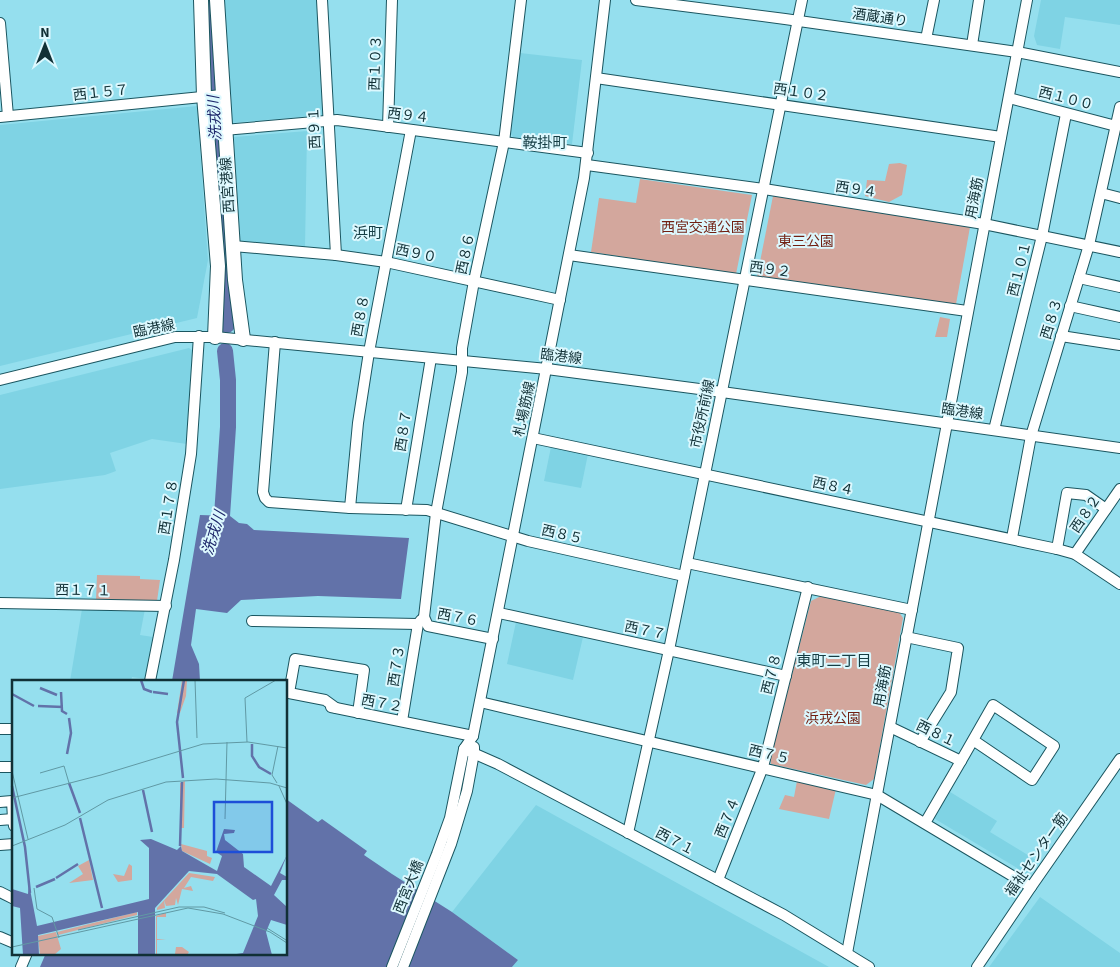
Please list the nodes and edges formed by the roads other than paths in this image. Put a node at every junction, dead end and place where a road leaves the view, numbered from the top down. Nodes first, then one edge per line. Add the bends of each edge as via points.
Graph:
1 (201, 0) edge
2 (217, 0) edge
3 (322, 0) edge
4 (392, 0) edge
5 (521, 0) edge
6 (605, 0) edge
7 (636, 0) edge
8 (802, 0) edge
9 (934, 0) edge
10 (979, 0) edge
11 (1027, 0) edge
12 (707, 4) edge
13 (798, 21) junction
14 (0, 23) edge
15 (926, 38) junction
16 (1, 44) edge
17 (972, 45) junction
18 (1017, 52) junction
19 (1120, 72) edge
20 (596, 78) junction
21 (213, 96) junction
22 (1009, 98) junction
23 (782, 104) junction
24 (1120, 107) edge
25 (1066, 114) junction
26 (4, 117) edge
27 (328, 120) junction
28 (1116, 126) junction
29 (388, 127) junction
30 (224, 130) junction
31 (411, 130) junction
32 (1001, 137) junction
33 (504, 142) junction
34 (588, 153) junction
35 (587, 164) junction
36 (764, 189) junction
37 (1101, 193) junction
38 (1120, 198) edge
39 (984, 224) junction
40 (1042, 236) junction
41 (1089, 245) junction
42 (233, 246) junction
43 (1120, 252) edge
44 (336, 255) junction
45 (569, 255) junction
46 (386, 262) junction
47 (1079, 278) junction
48 (474, 281) junction
49 (745, 281) junction
50 (1120, 287) edge
51 (560, 300) junction
52 (1070, 306) junction
53 (968, 311) junction
54 (1120, 317) edge
55 (199, 336) junction
56 (1061, 336) junction
57 (215, 337) junction
58 (243, 339) junction
59 (275, 342) junction
60 (1120, 345) edge
61 (369, 352) junction
62 (431, 358) junction
63 (462, 361) junction
64 (547, 369) junction
65 (0, 380) edge
66 (722, 392) junction
67 (947, 424) junction
68 (994, 430) junction
69 (1031, 436) junction
70 (533, 438) junction
71 (1120, 448) edge
72 (704, 475) junction
73 (1120, 489) edge
74 (350, 508) junction
75 (1106, 509) junction
76 (406, 510) junction
77 (436, 513) junction
78 (929, 521) junction
79 (513, 537) junction
80 (1012, 538) junction
81 (1057, 549) junction
82 (1075, 554) junction
83 (687, 563) junction
84 (684, 576) junction
85 (1120, 584) edge
86 (808, 587) junction
87 (0, 603) edge
88 (166, 606) junction
89 (912, 610) junction
90 (499, 613) junction
91 (252, 621) dead end
92 (421, 621) junction
93 (906, 637) junction
94 (494, 639) junction
95 (669, 650) junction
96 (786, 676) junction
97 (150, 680) edge
98 (288, 696) edge
99 (480, 702) junction
100 (358, 713) junction
101 (402, 721) junction
102 (890, 727) junction
103 (473, 736) junction
104 (973, 740) junction
105 (650, 741) junction
106 (920, 742) junction
107 (464, 749) junction
108 (474, 753) junction
109 (1120, 759) edge
110 (960, 761) junction
111 (763, 767) junction
112 (877, 795) junction
113 (454, 819) junction
114 (925, 823) junction
115 (628, 833) junction
116 (718, 880) junction
117 (1031, 887) junction
118 (0, 892) edge
119 (12, 898) edge
120 (0, 937) edge
121 (12, 942) edge
122 (847, 953) junction
123 (27, 954) edge
124 (21, 967) edge
125 (392, 967) edge
126 (403, 967) edge
127 (869, 967) edge
128 (977, 967) edge

1 - 21 main road, 西宮港線
2 - 21 main road, 西宮港線
3 - 27 street, 西９１
4 - 29 street, 西１０３
5 - 33 street, 西８６
6 - 20 street, 札場筋線
7 - 12 street, 酒蔵通り
8 - 13 street, 市役所前線
9 - 15 street
10 - 17 street
11 - 18 street, 用海筋
12 - 13 street, 酒蔵通り
13 - 15 street, 酒蔵通り
13 - 23 street, 市役所前線
14 - 16 street
15 - 17 street, 酒蔵通り
16 - 26 street
17 - 18 street, 酒蔵通り
18 - 19 street, 酒蔵通り
18 - 22 street, 用海筋
20 - 23 street, 西１０２
20 - 34 street, 札場筋線
21 - 26 street, 西１５７
21 - 30 main road, 西宮港線
21 - 57 main road, 西宮港線 via 218,266
22 - 25 street, 西１００
22 - 32 street, 用海筋
23 - 32 street, 西１０２
23 - 36 street, 市役所前線
24 - 28 street, 西８３
25 - 28 street, 西１００
25 - 40 street, 西１０１
27 - 29 street, 西９４
27 - 30 street, 西９４
27 - 44 street, 西９１
28 - 37 street, 西８３
29 - 31 street, 西９４
30 - 42 main road, 西宮港線
31 - 33 street, 西９４
31 - 46 street, 西８８
32 - 39 street, 用海筋
33 - 34 street, 西９４
33 - 48 street, 西８６
34 - 35 street, 札場筋線
35 - 36 street, 西９４
35 - 45 street, 札場筋線
36 - 39 street, 西９４
36 - 49 street, 市役所前線
37 - 38 street
37 - 41 street, 西８３
39 - 40 street, 西９４
39 - 53 street, 用海筋
40 - 41 street, 西９４
40 - 68 street, 西１０１
41 - 43 street, 西９４
41 - 47 street, 西８３
42 - 44 street, 西９０
42 - 58 main road, 西宮港線
44 - 46 street, 西９０
45 - 49 street, 西９２
45 - 51 street, 札場筋線
46 - 48 street, 西９０
46 - 61 street, 西８８
47 - 50 street
47 - 52 street, 西８３
48 - 51 street, 西９０
48 - 63 street, 西８６
49 - 53 street, 西９２
49 - 66 street, 市役所前線
51 - 64 street, 札場筋線
52 - 54 street
52 - 56 street, 西８３
53 - 67 street, 用海筋
55 - 57 street, 臨港線
55 - 65 street, 臨港線 via 175,337
55 - 88 street, 西１７８ via 191,454
56 - 60 street
56 - 69 street, 西８３
57 - 58 street, 臨港線
58 - 59 street, 臨港線
59 - 61 street, 臨港線
59 - 74 street, 西８５ via 265,498 269,502
61 - 62 street, 臨港線
61 - 74 street, 西８８
62 - 63 street, 臨港線
62 - 76 street, 西８７
63 - 64 street, 臨港線
63 - 77 street, 西８６
64 - 66 street, 臨港線
64 - 70 street, 札場筋線
66 - 67 street, 臨港線
66 - 72 street, 市役所前線
67 - 68 street, 臨港線
67 - 78 street, 用海筋
68 - 69 street, 臨港線
69 - 71 street, 臨港線
69 - 80 street, 西８３
70 - 72 street, 西８４
70 - 79 street, 札場筋線
72 - 78 street, 西８４
72 - 83 street, 市役所前線
73 - 75 street, 西８２
74 - 76 street, 西８５
75 - 81 street via 1086,495 1067,493
75 - 82 street, 西８２
76 - 77 street, 西８５
77 - 79 street, 西８５
77 - 92 street, 西７３
78 - 80 street, 西８４
78 - 89 street, 用海筋
79 - 84 street, 西８５
79 - 90 street, 札場筋線
80 - 81 street, 西８４
81 - 82 street, 西８４
82 - 85 street, 西８４
83 - 84 street, 市役所前線
83 - 86 street
84 - 95 street, 市役所前線
86 - 89 street
86 - 96 street, 西７８
87 - 88 street, 西１７１
88 - 97 street, 西１７８
89 - 93 street, 用海筋
90 - 94 street, 札場筋線
90 - 95 street, 西７７
91 - 92 street
92 - 94 street, 西７６ via 428,626
92 - 101 street, 西７３
93 - 102 street, 用海筋
93 - 106 street via 958,648 951,692
94 - 99 street, 札場筋線
95 - 96 street, 西７７
95 - 105 street, 市役所前線
96 - 111 street, 西７８
98 - 100 street, 西７２ via 325,700 336,708
98 - 100 street via 295,659 364,670
99 - 103 street, 札場筋線
99 - 105 street, 西７５
100 - 101 street, 西７２
101 - 103 street, 西７２
102 - 106 street, 西８１
102 - 112 street, 用海筋
103 - 107 street, 札場筋線
103 - 108 street
104 - 104 street via 993,705 1054,746 1032,780
104 - 110 street
105 - 111 street, 西７５
105 - 115 street, 市役所前線
106 - 110 street, 西８１
107 - 108 street, 西７１
107 - 113 street, 札場筋線
108 - 113 street
108 - 115 street, 西７１
109 - 117 street, 福祉センター筋
110 - 114 street, 西８１
111 - 112 street, 西７５
111 - 116 street, 西７４
112 - 114 street, 西７５
112 - 122 street, 用海筋
113 - 125 street, 西宮大橋
113 - 126 street, 西宮大橋 via 451,844
114 - 117 street, 西７５
115 - 116 street, 西７１
116 - 122 street, 西７１
117 - 128 street, 福祉センター筋
118 - 119 street
120 - 121 street
122 - 127 street, 西７１
123 - 124 street

